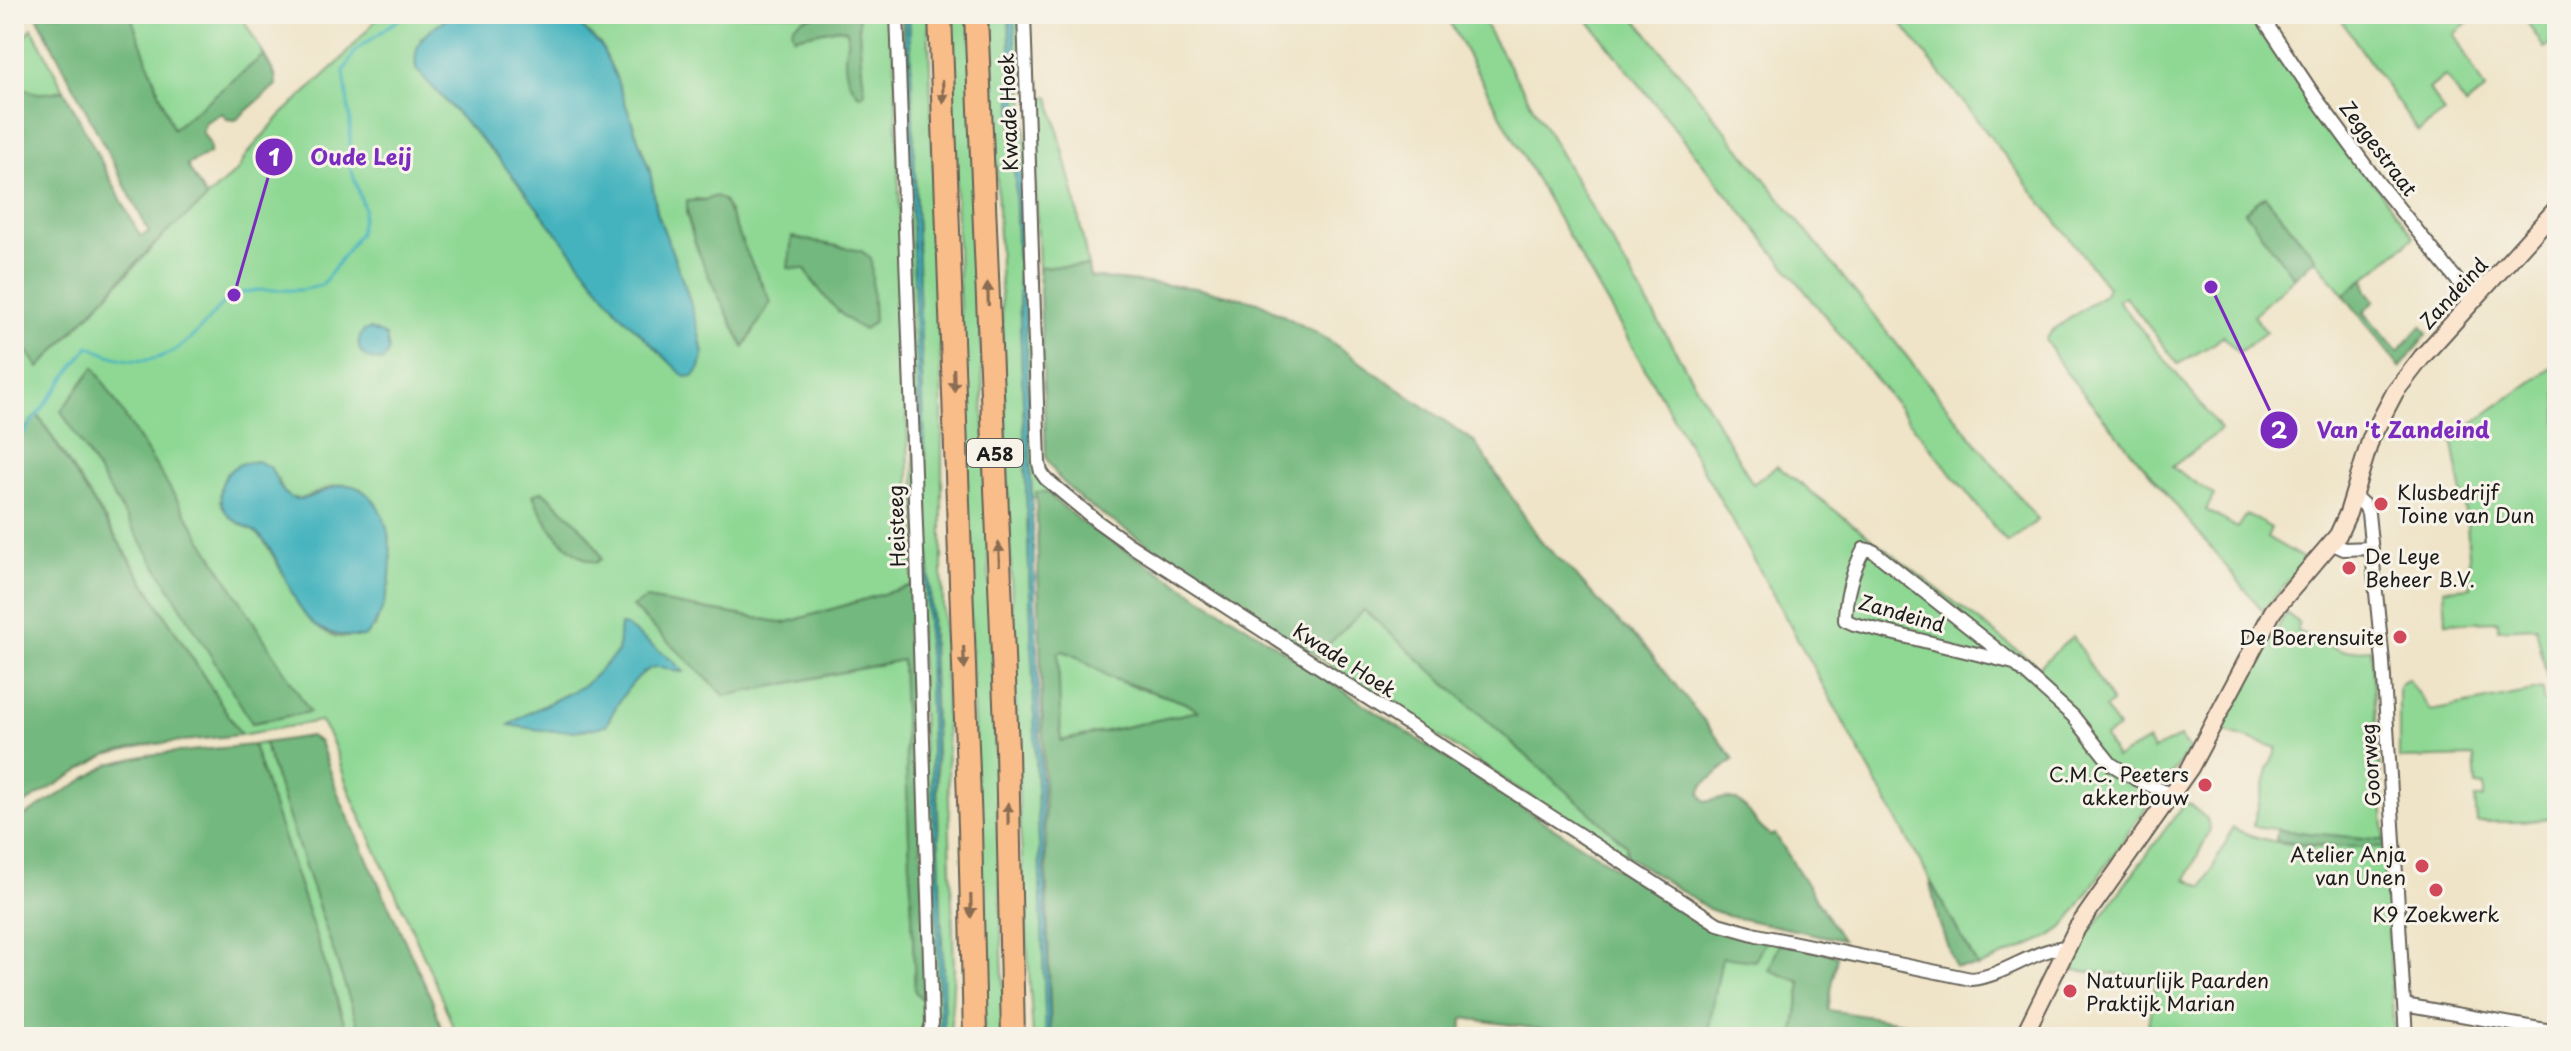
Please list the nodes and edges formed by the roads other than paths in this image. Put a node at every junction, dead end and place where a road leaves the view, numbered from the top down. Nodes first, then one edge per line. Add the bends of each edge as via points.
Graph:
1 (897, 14) edge
2 (940, 14) edge
3 (976, 14) edge
4 (1024, 14) edge
5 (2260, 14) edge
6 (2557, 208) edge
7 (2474, 301) junction
8 (2354, 496) junction
9 (2333, 544) junction
10 (2372, 548) junction
11 (2014, 663) junction
12 (2172, 795) junction
13 (2066, 947) junction
14 (2404, 1005) junction
15 (2557, 1032) edge
16 (928, 1037) edge
17 (975, 1037) edge
18 (1013, 1037) edge
19 (2023, 1037) edge
20 (2406, 1037) edge

1 - 16 street, Heisteeg via 932,1023
2 -> 17 highway, A58
18 -> 3 highway, A58 via 1007,750
4 - 13 street, Kwade Hoek via 1039,463 1046,479 1130,545 1718,924 1971,979
5 - 7 street, Zeggestraat via 2376,180
6 - 7 street, Zandeind
7 - 8 street, Zandeind via 2395,392 2366,449
8 - 9 street, Zandeind
8 - 10 street, Goorweg via 2368,513
9 - 10 street
9 - 12 street, Zandeind via 2273,611
10 - 14 street, Goorweg
11 - 11 street, Zandeind via 1873,551 1864,549 1845,620
11 - 12 street, Zandeind via 2073,716 2111,764
12 - 13 street, Zandeind
13 - 19 street, Zandeind
14 - 15 street
14 - 20 street, Goorweg

